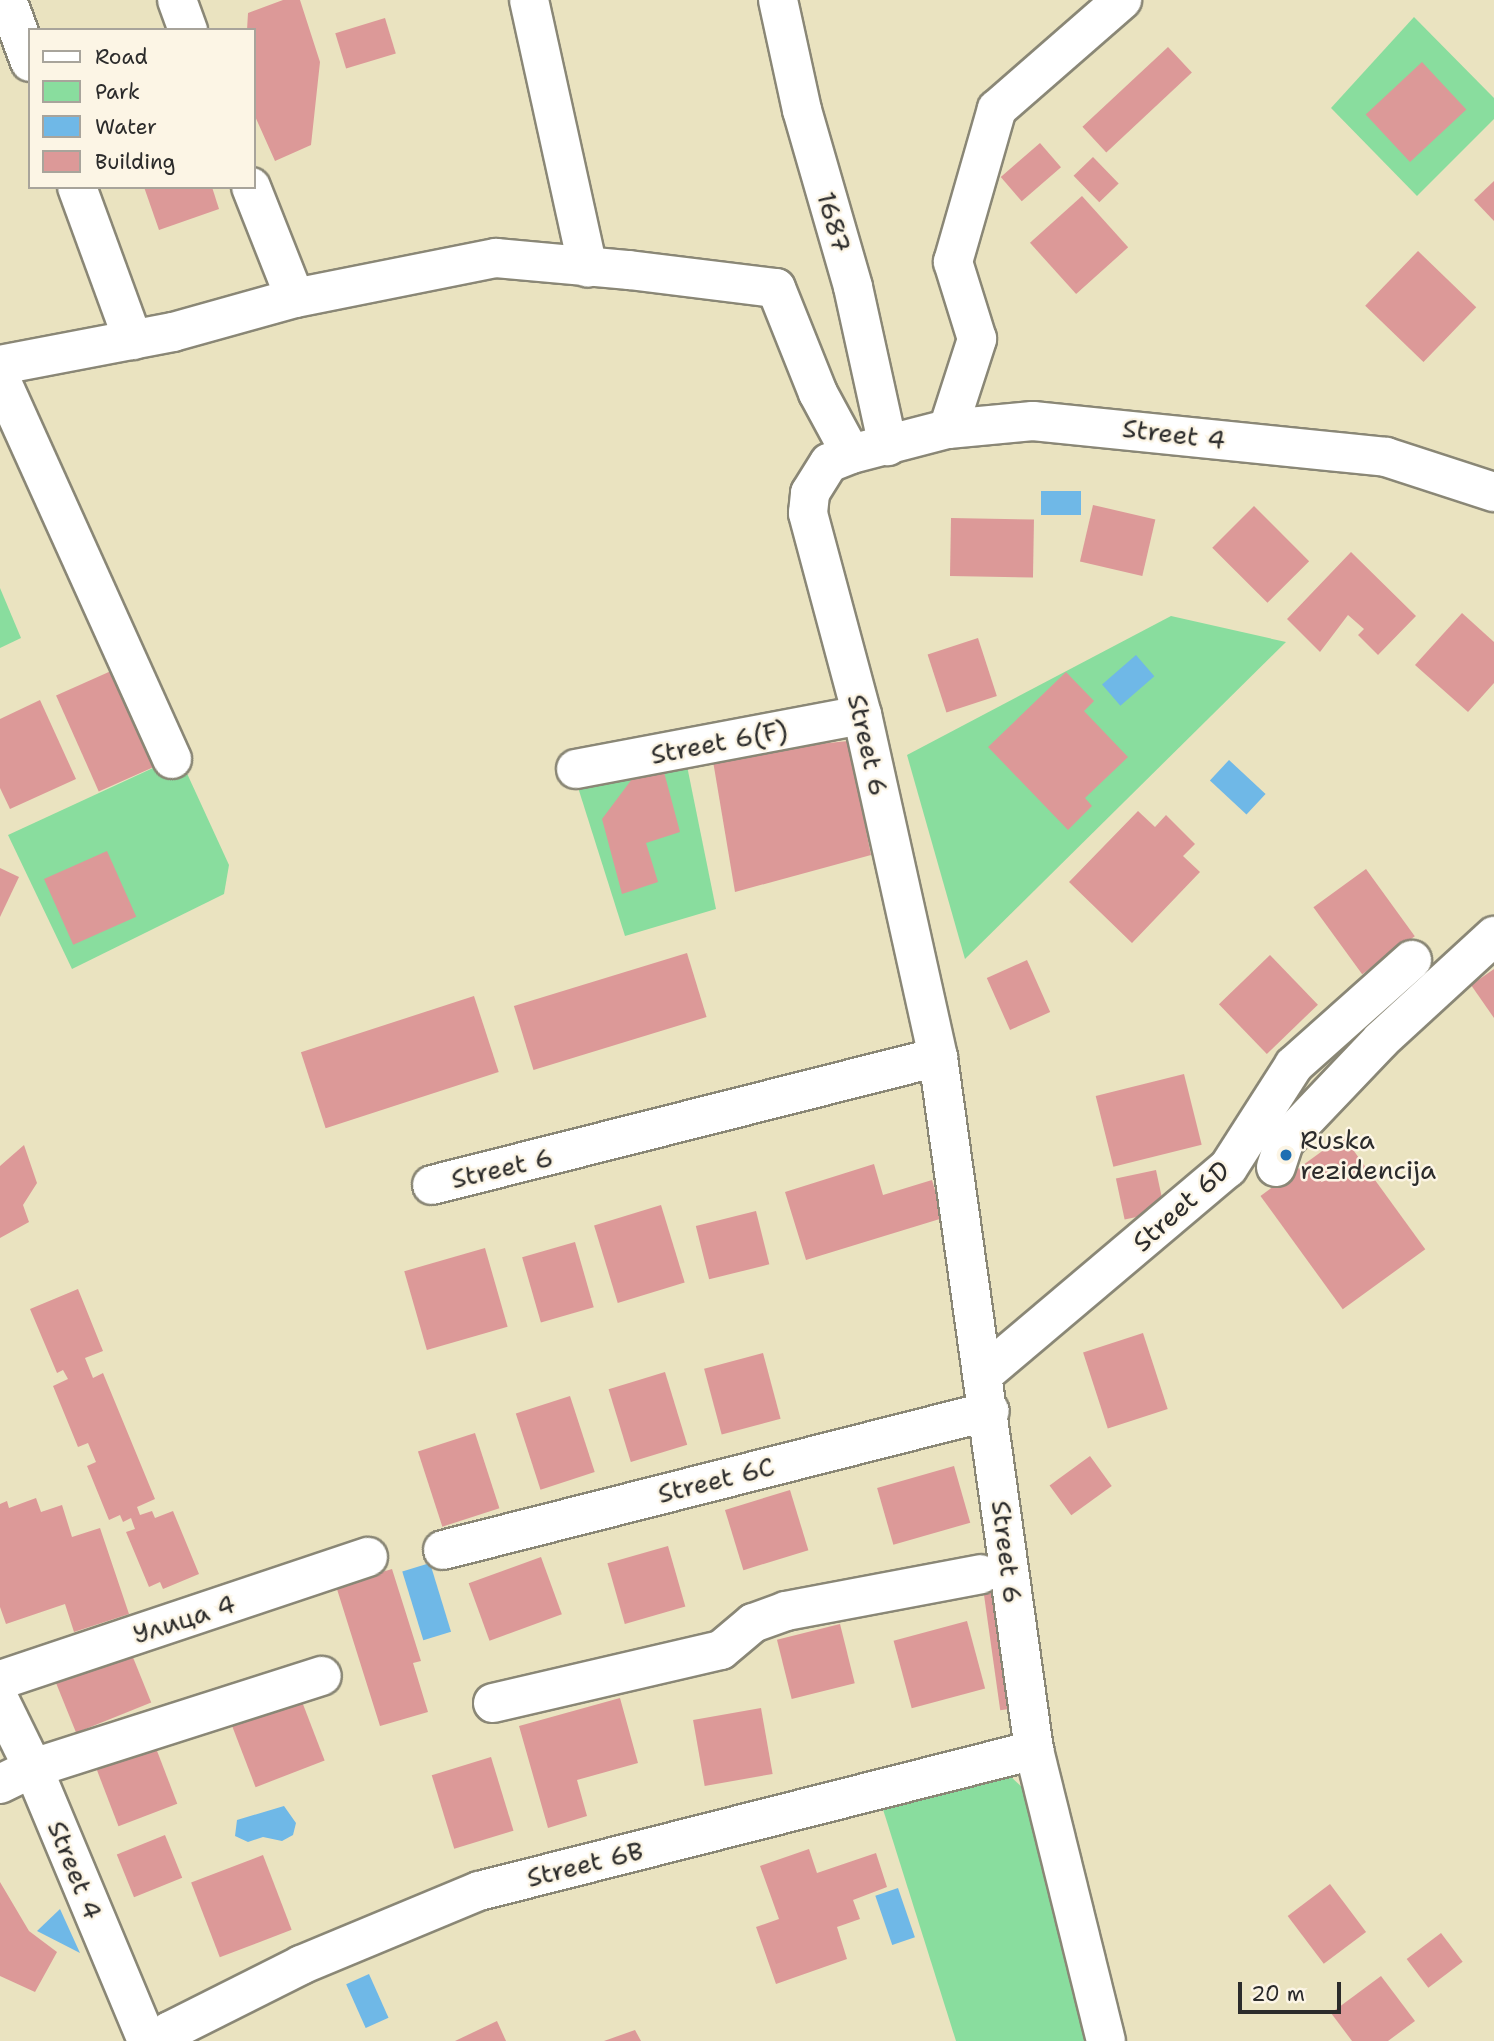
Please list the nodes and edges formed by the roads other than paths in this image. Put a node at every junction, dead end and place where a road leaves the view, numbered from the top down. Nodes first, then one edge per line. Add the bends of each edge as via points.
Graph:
1 (7, 0) edge
2 (177, 0) edge
3 (529, 0) edge
4 (778, 0) edge
5 (1122, 0) edge
6 (187, 28) edge
7 (28, 57) edge
8 (78, 189) edge
9 (252, 189) edge
10 (588, 268) junction
11 (295, 298) junction
12 (134, 340) junction
13 (0, 365) edge
14 (0, 378) edge
15 (948, 429) junction
16 (888, 446) junction
17 (851, 454) junction
18 (1494, 492) edge
19 (862, 715) junction
20 (172, 760) dead end
21 (599, 772) dead end
22 (1494, 936) edge
23 (1412, 960) dead end
24 (938, 1057) junction
25 (1276, 1167) dead end
26 (432, 1185) dead end
27 (985, 1373) junction
28 (990, 1410) junction
29 (443, 1550) dead end
30 (368, 1557) dead end
31 (981, 1574) dead end
32 (322, 1676) dead end
33 (0, 1680) edge
34 (0, 1701) edge
35 (493, 1703) dead end
36 (1034, 1750) junction
37 (16, 1776) edge
38 (163, 2039) edge
39 (1107, 2041) edge

1 - 7 street
2 - 6 street
3 - 10 street
4 - 16 street, 1687 via 802,110 853,287
5 - 15 street via 997,108 953,262 977,339
8 - 12 street
9 - 11 street
10 - 11 street via 496,258
10 - 17 street via 776,288 818,393
11 - 12 street
12 - 13 street
14 - 20 street
15 - 16 street, Street 4
15 - 18 street, Street 4 via 1033,421 1386,457
16 - 17 street, Street 4
17 - 19 street, Street 6 via 829,463 810,493 808,513
19 - 21 street, Street 6(F)
19 - 24 street, Street 6
22 - 25 street via 1381,1040 1284,1142
23 - 27 street, Street 6D via 1293,1065 1228,1168
24 - 26 street, Street 6
24 - 27 street, Street 6
27 - 28 street, Street 6
28 - 29 street, Street 6C
28 - 36 street, Street 6
30 - 33 street, Улица 4
31 - 35 street via 786,1611 753,1623 721,1650
32 - 37 street
34 - 37 street, Street 4
36 - 38 street, Street 6B via 479,1891 301,1965
36 - 39 street, Street 6
37 - 38 street, Street 4

